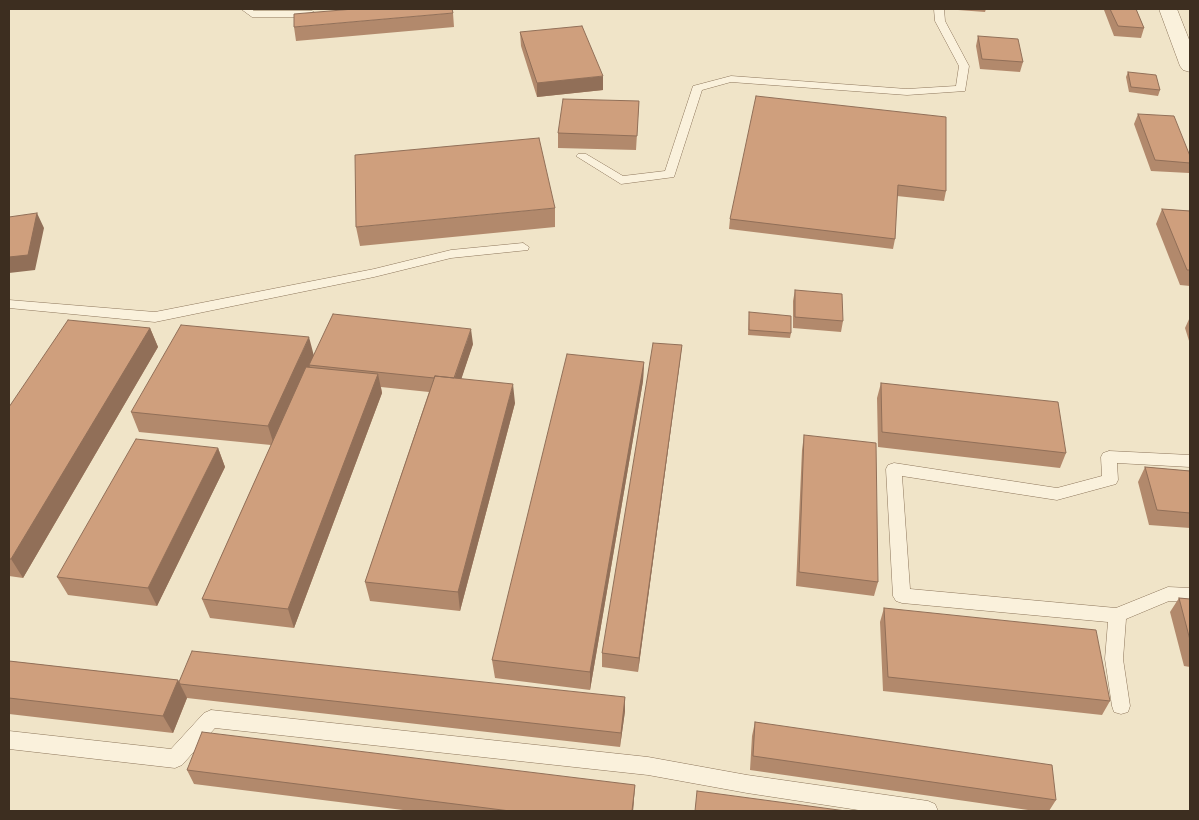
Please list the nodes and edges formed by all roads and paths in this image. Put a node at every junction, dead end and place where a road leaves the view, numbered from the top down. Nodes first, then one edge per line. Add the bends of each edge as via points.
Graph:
1 (246, 9) edge
2 (939, 9) edge
3 (1168, 9) edge
4 (319, 14) edge
5 (1190, 66) edge
6 (582, 156) dead end
7 (523, 247) dead end
8 (9, 304) edge
9 (1190, 461) edge
10 (1190, 595) edge
11 (1117, 615) junction
12 (1121, 706) dead end
13 (9, 740) edge
14 (928, 811) edge

1 - 4 lane via 252,14
2 - 6 lane via 940,22 964,66 961,89 907,92 730,79 697,88 670,174 622,180
3 - 5 street
7 - 8 lane via 451,254 374,273 155,317
9 - 11 lane via 1109,457 1110,480 1057,494 894,469 902,596
10 - 11 lane via 1168,594
11 - 12 lane via 1114,659
13 - 14 lane via 175,759 211,719 648,766

